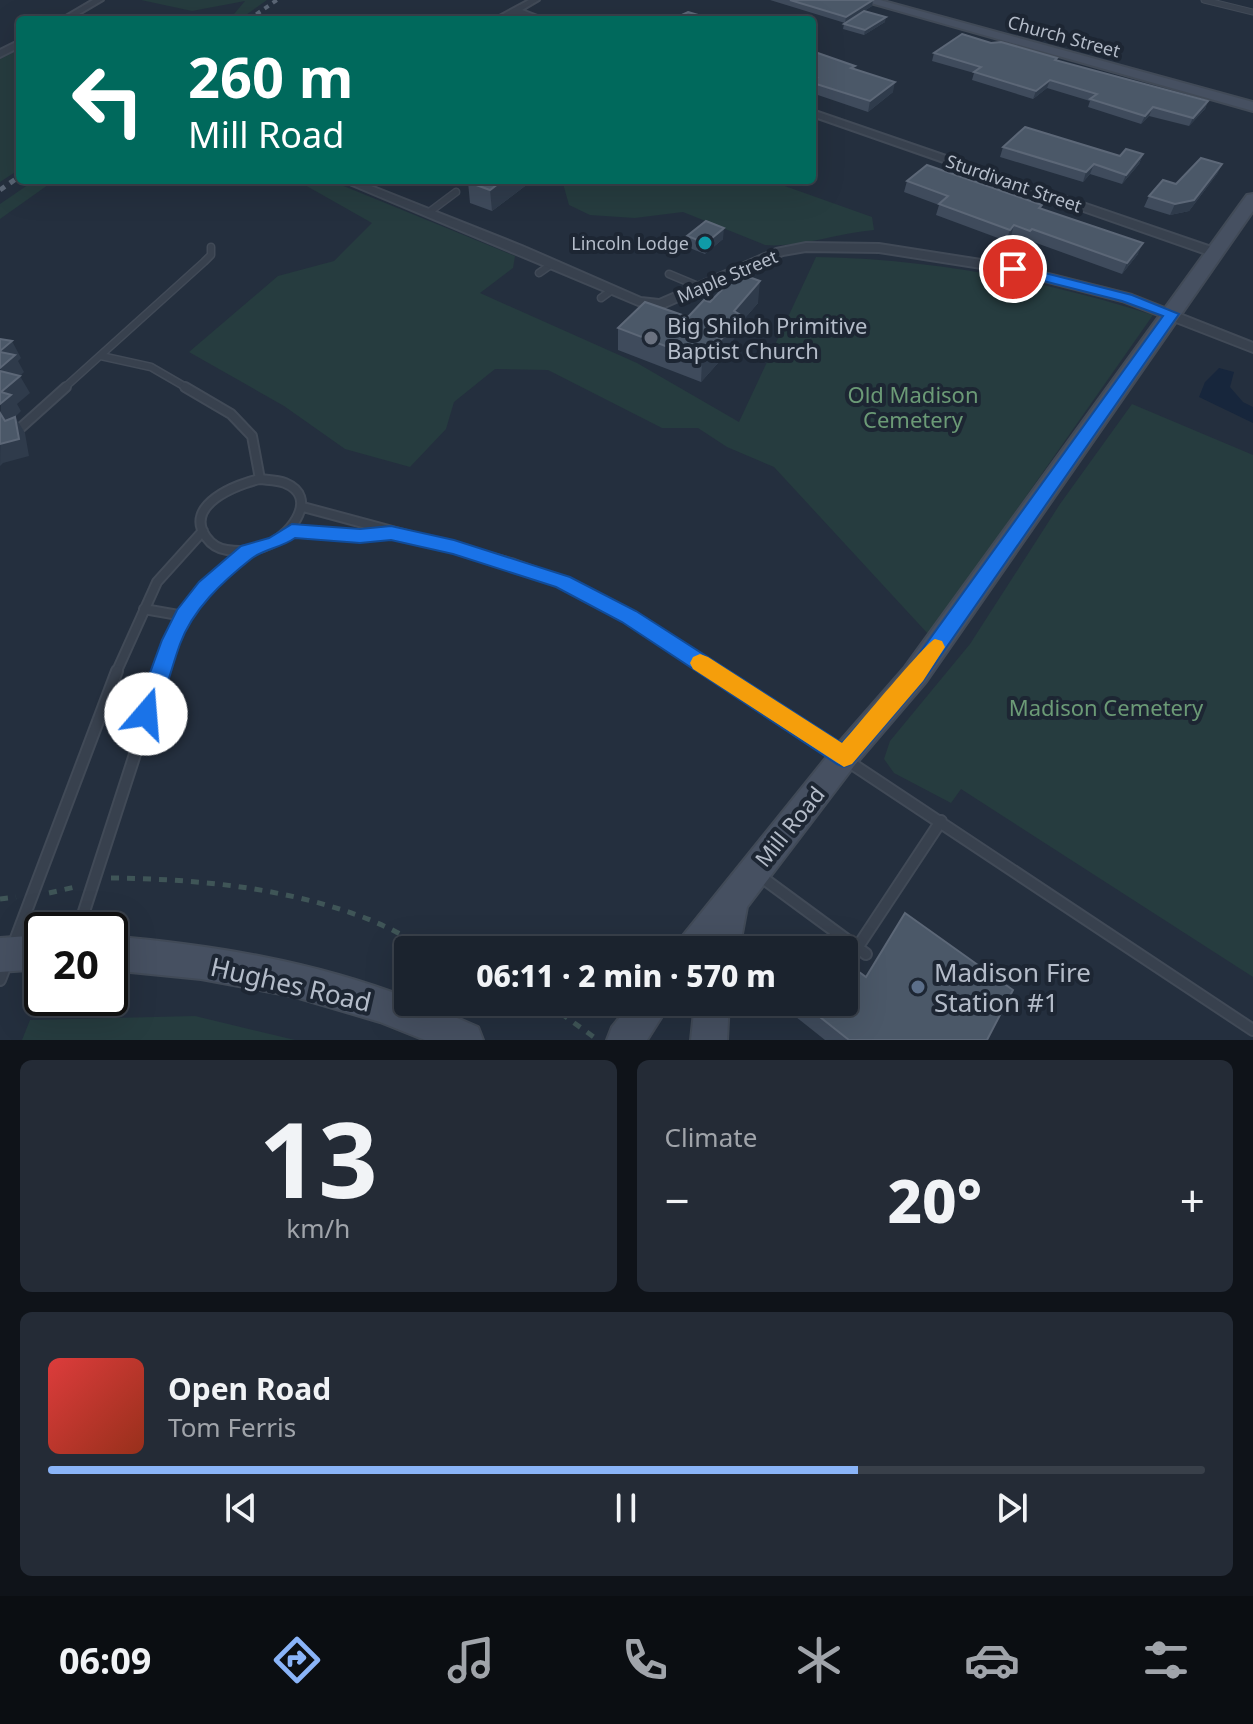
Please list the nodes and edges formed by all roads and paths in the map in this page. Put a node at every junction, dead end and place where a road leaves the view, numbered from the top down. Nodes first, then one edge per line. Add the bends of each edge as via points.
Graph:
1 (99, 0) edge
2 (535, 0) edge
3 (866, 0) edge
4 (1204, 0) edge
5 (515, 11) junction
6 (1253, 12) edge
7 (70, 16) edge
8 (504, 16) edge
9 (531, 16) edge
10 (1253, 107) edge
11 (816, 114) edge
12 (356, 184) edge
13 (456, 192) dead end
14 (1253, 199) edge
15 (428, 213) junction
16 (211, 247) dead end
17 (1216, 253) junction
18 (552, 264) junction
19 (539, 273) dead end
20 (669, 274) dead end
21 (700, 287) junction
22 (1172, 314) junction
23 (1253, 348) edge
24 (101, 356) junction
25 (17, 431) edge
26 (260, 479) junction
27 (303, 507) junction
28 (203, 531) junction
29 (292, 531) junction
30 (391, 533) junction
31 (248, 551) junction
32 (144, 609) junction
33 (184, 616) junction
34 (844, 757) junction
35 (941, 821) junction
36 (753, 870) junction
37 (93, 883) junction
38 (35, 896) junction
39 (733, 898) junction
40 (0, 899) edge
41 (84, 912) edge
42 (403, 936) edge
43 (704, 936) edge
44 (725, 936) edge
45 (128, 954) edge
46 (13, 960) edge
47 (565, 1016) edge
48 (643, 1016) edge
49 (711, 1016) edge
50 (1253, 1030) edge
51 (465, 1040) edge
52 (598, 1040) edge
53 (625, 1040) edge
54 (709, 1040) edge

1 - 7 street
2 - 5 street
3 - 10 street, Church Street
4 - 6 lane
5 - 8 street
5 - 9 street
11 - 17 street, Sturdivant Street
12 - 15 street, Maple Street
13 - 15 lane
14 - 17 street, Mill Road
15 - 18 street, Maple Street
16 - 24 lane via 204,262
17 - 22 street, Mill Road
18 - 19 lane
18 - 21 street, Maple Street via 606,294 638,301 660,304
20 - 21 lane
21 - 22 street, Maple Street via 780,252 845,246 1013,269
22 - 23 street, Maple Street
22 - 34 street, Mill Road via 915,675
24 - 25 lane
24 - 26 lane via 151,367 231,414 252,436
26 - 27 lane via 286,482 298,491
26 - 28 lane via 216,497 205,511
27 - 29 lane
27 - 30 lane
28 - 31 lane via 218,548
28 - 32 lane via 157,582
29 - 30 lane
29 - 31 lane
30 - 34 lane via 563,582 629,616
31 - 33 lane via 206,587
32 - 33 lane
32 - 38 lane
33 - 37 lane via 155,685
34 - 35 lane
34 - 36 street, Mill Road
35 - 36 lane via 862,951
35 - 50 lane
36 - 39 street, Mill Road
37 - 38 path
37 - 41 lane
37 - 42 path via 154,878 244,887 357,914
38 - 40 path
38 - 46 lane
39 - 43 street, Mill Road
39 - 44 street
45 - 51 street, Hughes Road via 276,975 360,997
47 - 52 path
48 - 53 street
49 - 54 street

